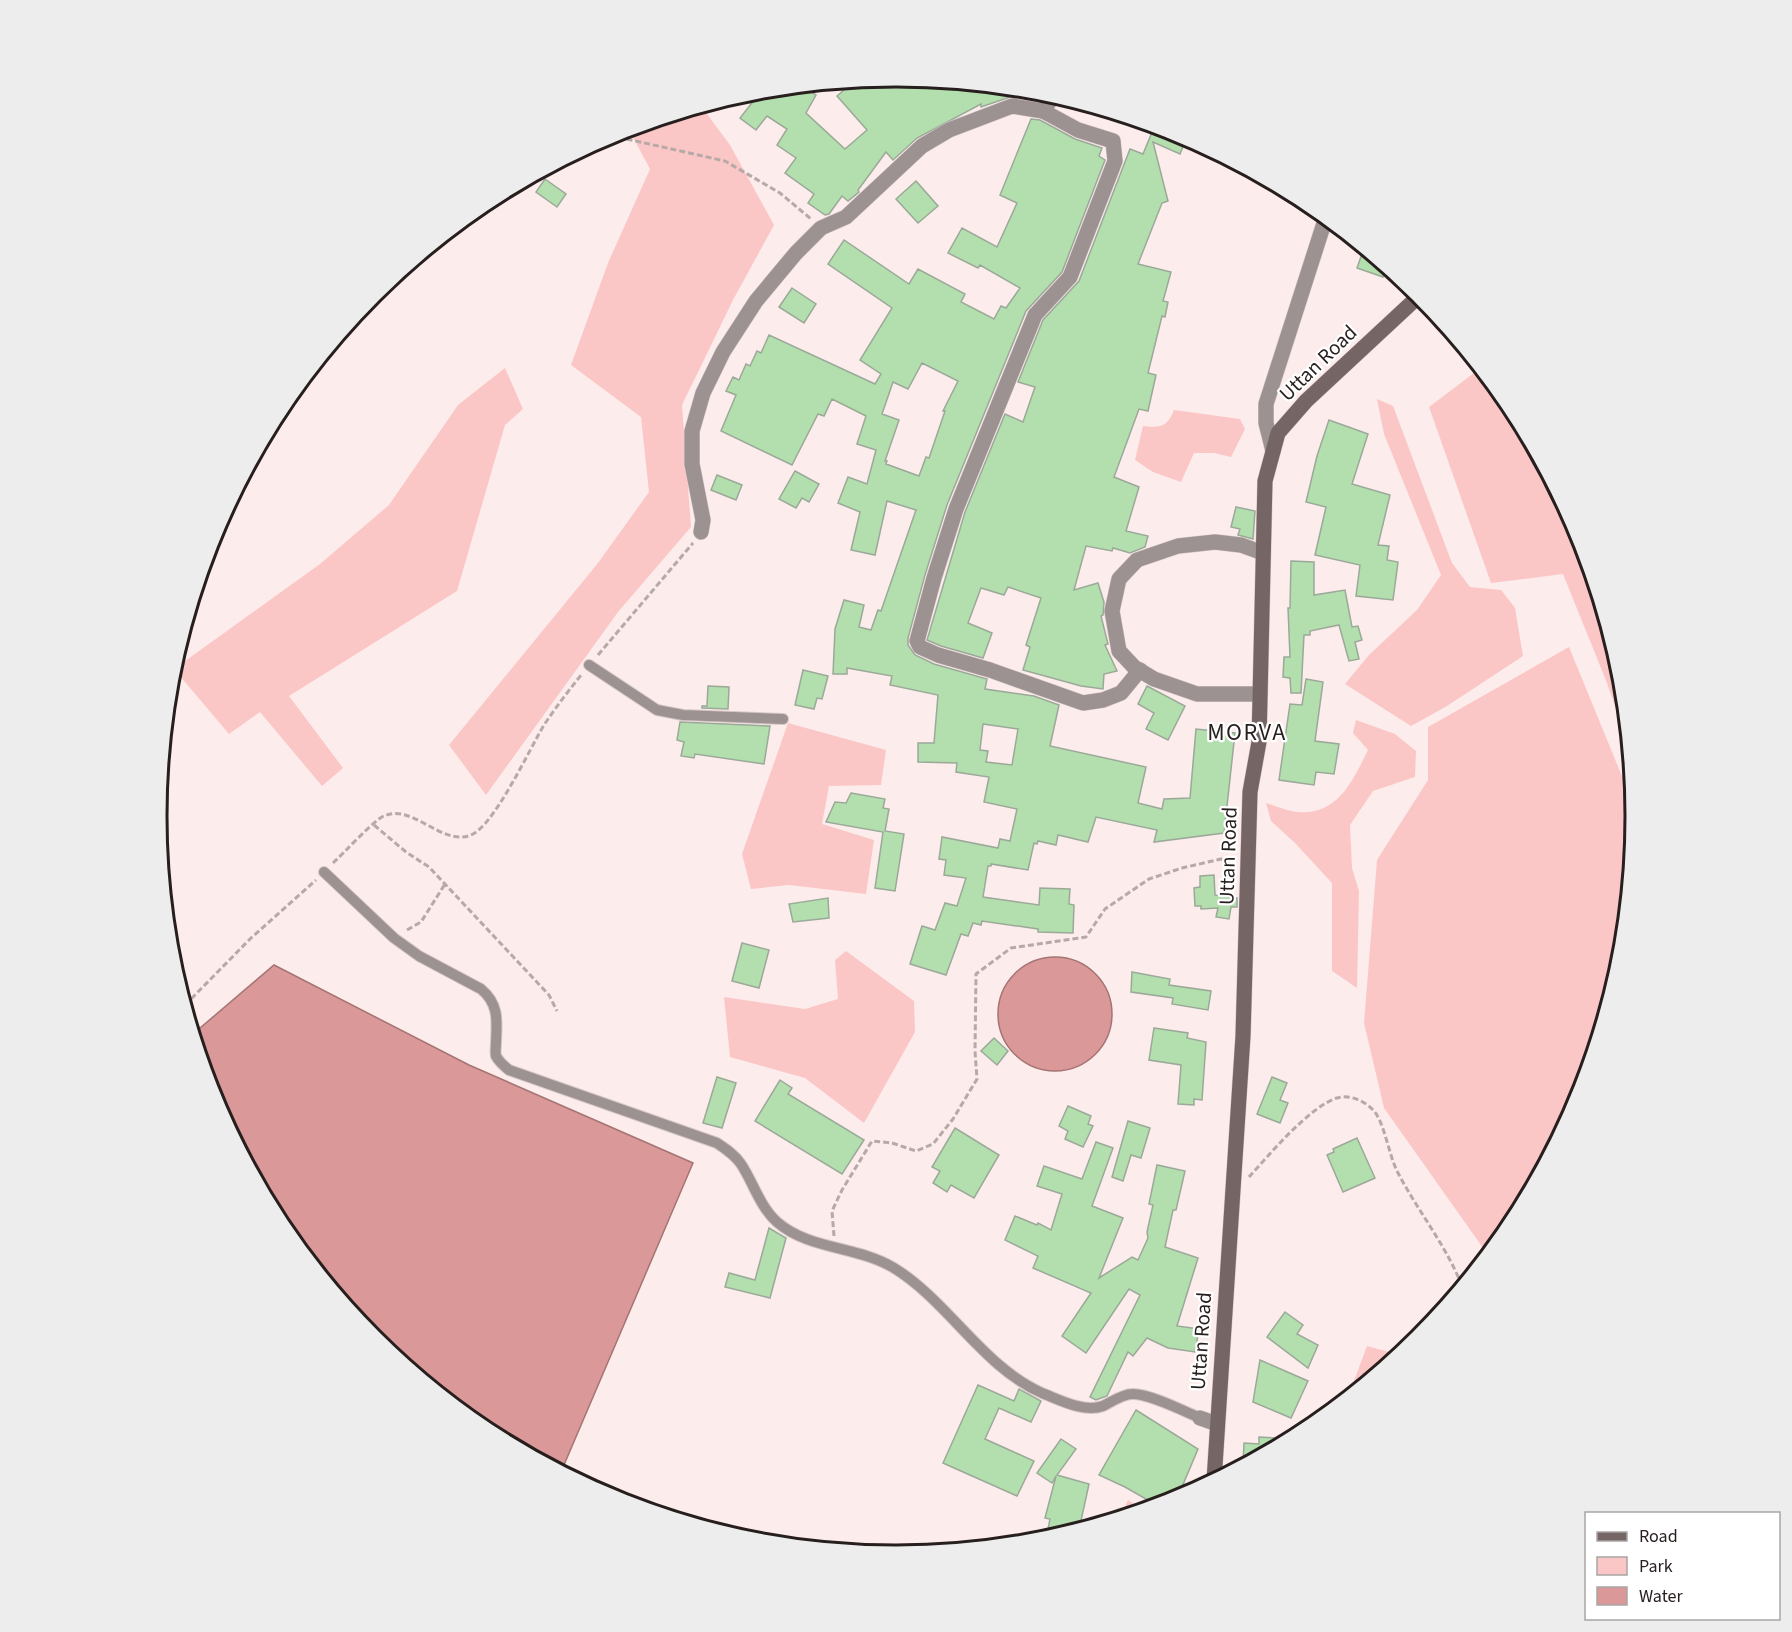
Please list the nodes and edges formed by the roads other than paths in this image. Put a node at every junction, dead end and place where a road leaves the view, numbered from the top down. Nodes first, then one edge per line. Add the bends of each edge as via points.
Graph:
1 (1048, 103) edge
2 (1043, 111) junction
3 (1323, 226) edge
4 (1412, 302) edge
5 (1273, 451) junction
6 (701, 532) road end
7 (1263, 553) junction
8 (589, 665) road end
9 (1140, 670) junction
10 (1260, 694) junction
11 (783, 719) dead end
12 (324, 872) road end
13 (1200, 1418) joint
14 (1217, 1424) junction
15 (1214, 1472) edge

1 - 2 street
2 - 6 street via 1012,106 949,130 922,146 846,217 821,228 756,301 723,352 703,393 692,431 692,464 703,520
2 - 9 street via 1078,130 1113,141 1115,161 1070,277 1035,315 956,509 918,641 920,647 938,656 1083,703 1121,693
3 - 5 street via 1266,404
4 - 5 main road, Uttan Road via 1306,401 1278,433
5 - 7 main road, Uttan Road via 1265,481
7 - 9 street via 1241,544 1215,542 1179,546 1137,560 1119,579 1112,611 1119,651
7 - 10 main road, Uttan Road
8 - 11 lane via 657,710 683,715
9 - 10 street via 1197,694
10 - 14 main road, Uttan Road via 1250,792 1243,1036
12 - 13 lane via 394,938 490,996 497,1014 495,1054 509,1070 717,1143 740,1163 776,1221 793,1233 875,1257 895,1268 1020,1382 1083,1408 1096,1408 1130,1394
13 - 14 street
14 - 15 main road, Uttan Road

